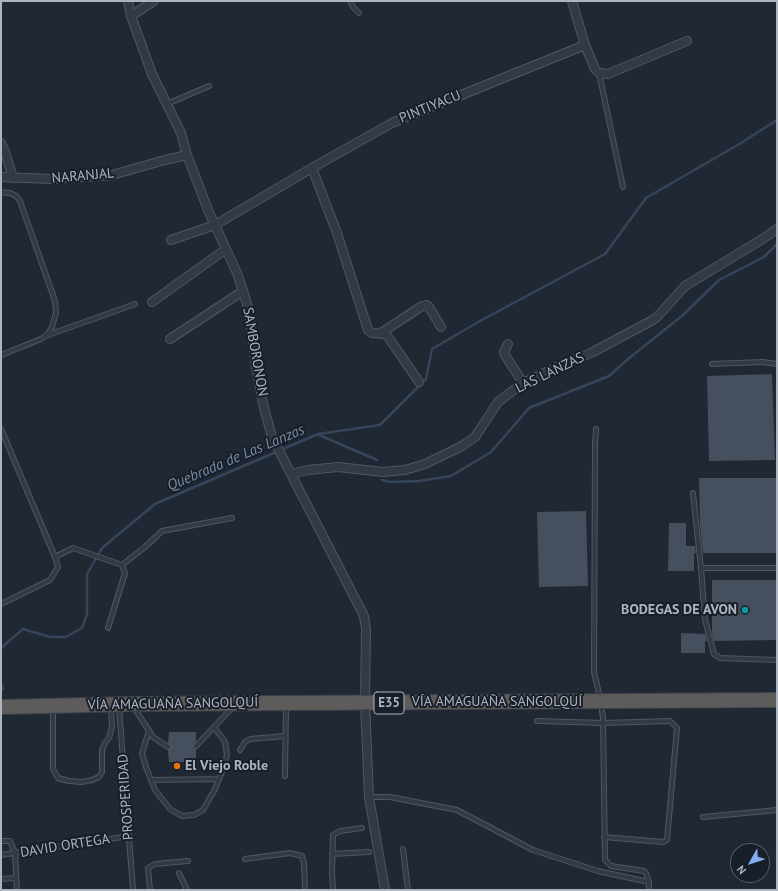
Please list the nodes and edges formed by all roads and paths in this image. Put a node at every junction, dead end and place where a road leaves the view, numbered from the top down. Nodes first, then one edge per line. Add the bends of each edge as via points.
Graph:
1 (128, 1) edge
2 (154, 1) edge
3 (350, 1) edge
4 (572, 1) edge
5 (359, 13) dead end
6 (131, 16) junction
7 (687, 41) dead end
8 (584, 45) junction
9 (599, 73) junction
10 (209, 86) dead end
11 (167, 104) junction
12 (1, 143) edge
13 (187, 155) junction
14 (312, 168) junction
15 (1, 178) edge
16 (13, 178) junction
17 (623, 187) dead end
18 (1, 192) edge
19 (215, 225) junction
20 (777, 229) edge
21 (171, 240) dead end
22 (226, 249) junction
23 (243, 291) junction
24 (152, 302) dead end
25 (135, 304) dead end
26 (441, 327) dead end
27 (381, 333) junction
28 (47, 335) junction
29 (170, 339) dead end
30 (508, 344) dead end
31 (1, 355) edge
32 (712, 364) dead end
33 (777, 364) edge
34 (419, 382) dead end
35 (522, 384) junction
36 (1, 429) edge
37 (596, 429) dead end
38 (289, 471) junction
39 (693, 493) dead end
40 (232, 518) dead end
41 (55, 557) junction
42 (122, 565) junction
43 (701, 568) junction
44 (777, 568) edge
45 (1, 604) edge
46 (108, 628) dead end
47 (777, 660) edge
48 (777, 700) edge
49 (600, 702) junction
50 (286, 703) junction
51 (365, 703) junction
52 (236, 704) junction
53 (120, 705) junction
54 (53, 706) junction
55 (1, 707) edge
56 (537, 721) dead end
57 (603, 723) junction
58 (214, 727) junction
59 (149, 730) junction
60 (285, 736) junction
61 (196, 746) dead end
62 (168, 747) dead end
63 (240, 750) dead end
64 (285, 776) dead end
65 (219, 779) junction
66 (151, 780) junction
67 (369, 797) junction
68 (777, 810) edge
69 (703, 817) dead end
70 (362, 828) dead end
71 (129, 836) junction
72 (604, 837) junction
73 (1, 841) edge
74 (403, 849) dead end
75 (369, 852) dead end
76 (15, 853) junction
77 (332, 854) junction
78 (1, 855) edge
79 (245, 859) dead end
80 (188, 861) dead end
81 (180, 873) dead end
82 (1, 878) edge
83 (16, 878) junction
84 (649, 882) junction
85 (17, 890) edge
86 (132, 890) edge
87 (150, 890) edge
88 (187, 890) edge
89 (305, 890) edge
90 (333, 890) edge
91 (385, 890) edge
92 (408, 890) edge
93 (650, 890) edge

1 - 6 street, SAMBORONON
2 - 6 street
3 - 5 lane
4 - 8 street
6 - 11 street, SAMBORONON via 152,74
7 - 9 street via 608,74
8 - 9 street
8 - 14 street, PINTIYACU via 392,123
9 - 17 lane
10 - 11 lane
11 - 13 street, SAMBORONON via 181,133
12 - 16 street
13 - 16 street, NARANJAL via 112,175 51,179
13 - 19 street, SAMBORONON
14 - 19 street, PINTIYACU
14 - 27 street via 338,233 368,330
15 - 16 street, NARANJAL
18 - 28 lane via 10,192 20,201 55,301 56,313
19 - 21 street, PINTIYACU
19 - 22 street, SAMBORONON
20 - 35 street, LAS LANZAS via 685,286 651,321 591,353
22 - 23 street, SAMBORONON
22 - 24 street
23 - 29 street
23 - 38 street, SAMBORONON via 249,310 264,408 272,437
25 - 28 lane
26 - 27 street via 426,305
27 - 34 street via 390,339
28 - 31 lane
30 - 35 street via 505,355
32 - 33 lane
35 - 38 street, LAS LANZAS via 498,402 475,437 426,464 405,470 383,472 338,467
36 - 41 lane
37 - 49 lane via 594,672
38 - 51 street, SAMBORONON via 364,616
39 - 43 lane
40 - 42 lane via 162,531
41 - 42 lane via 73,548
41 - 45 lane via 58,567 50,580
42 - 46 lane via 125,573
43 - 44 lane
43 - 47 lane via 706,620 714,654 720,658
48 - 49 highway, VÍA AMAGUAÑA SANGOLQUÍ / E35
49 - 51 highway, VÍA AMAGUAÑA SANGOLQUÍ / E35
49 - 57 lane
50 - 51 highway, VÍA AMAGUAÑA SANGOLQUÍ / E35
50 - 52 highway, VÍA AMAGUAÑA SANGOLQUÍ / E35
50 - 60 lane
51 - 67 street, SAMBORONON
52 - 53 highway, VÍA AMAGUAÑA SANGOLQUÍ / E35
52 - 58 lane
53 - 54 highway, VÍA AMAGUAÑA SANGOLQUÍ / E35
53 - 54 lane via 109,738 104,742 102,772 99,777 82,782 58,778 53,769
53 - 59 lane
53 - 71 lane, PROSPERIDAD
54 - 55 highway, VÍA AMAGUAÑA SANGOLQUÍ / E35
56 - 57 lane
57 - 72 lane
57 - 72 lane via 670,721 676,728 667,840 662,842
58 - 61 lane
58 - 65 lane via 225,742 227,755
59 - 62 lane
59 - 66 lane via 142,754
60 - 63 lane via 250,739
60 - 64 lane
65 - 66 lane
65 - 66 lane via 203,810 194,815 182,816 170,809 155,790
67 - 84 lane via 390,797 457,810 533,850 598,871
67 - 91 street, SAMBORONON
68 - 69 lane
70 - 77 lane via 334,833
71 - 76 lane, DAVID ORTEGA
71 - 86 lane, PROSPERIDAD
72 - 84 lane via 608,863 611,866 644,870
73 - 76 lane via 10,841
74 - 92 lane
75 - 77 lane
76 - 78 lane, DAVID ORTEGA
76 - 83 lane
77 - 90 lane
79 - 89 lane via 290,853 302,856
80 - 87 lane via 155,864 148,868
81 - 88 lane
82 - 83 lane
83 - 85 lane
84 - 93 lane

